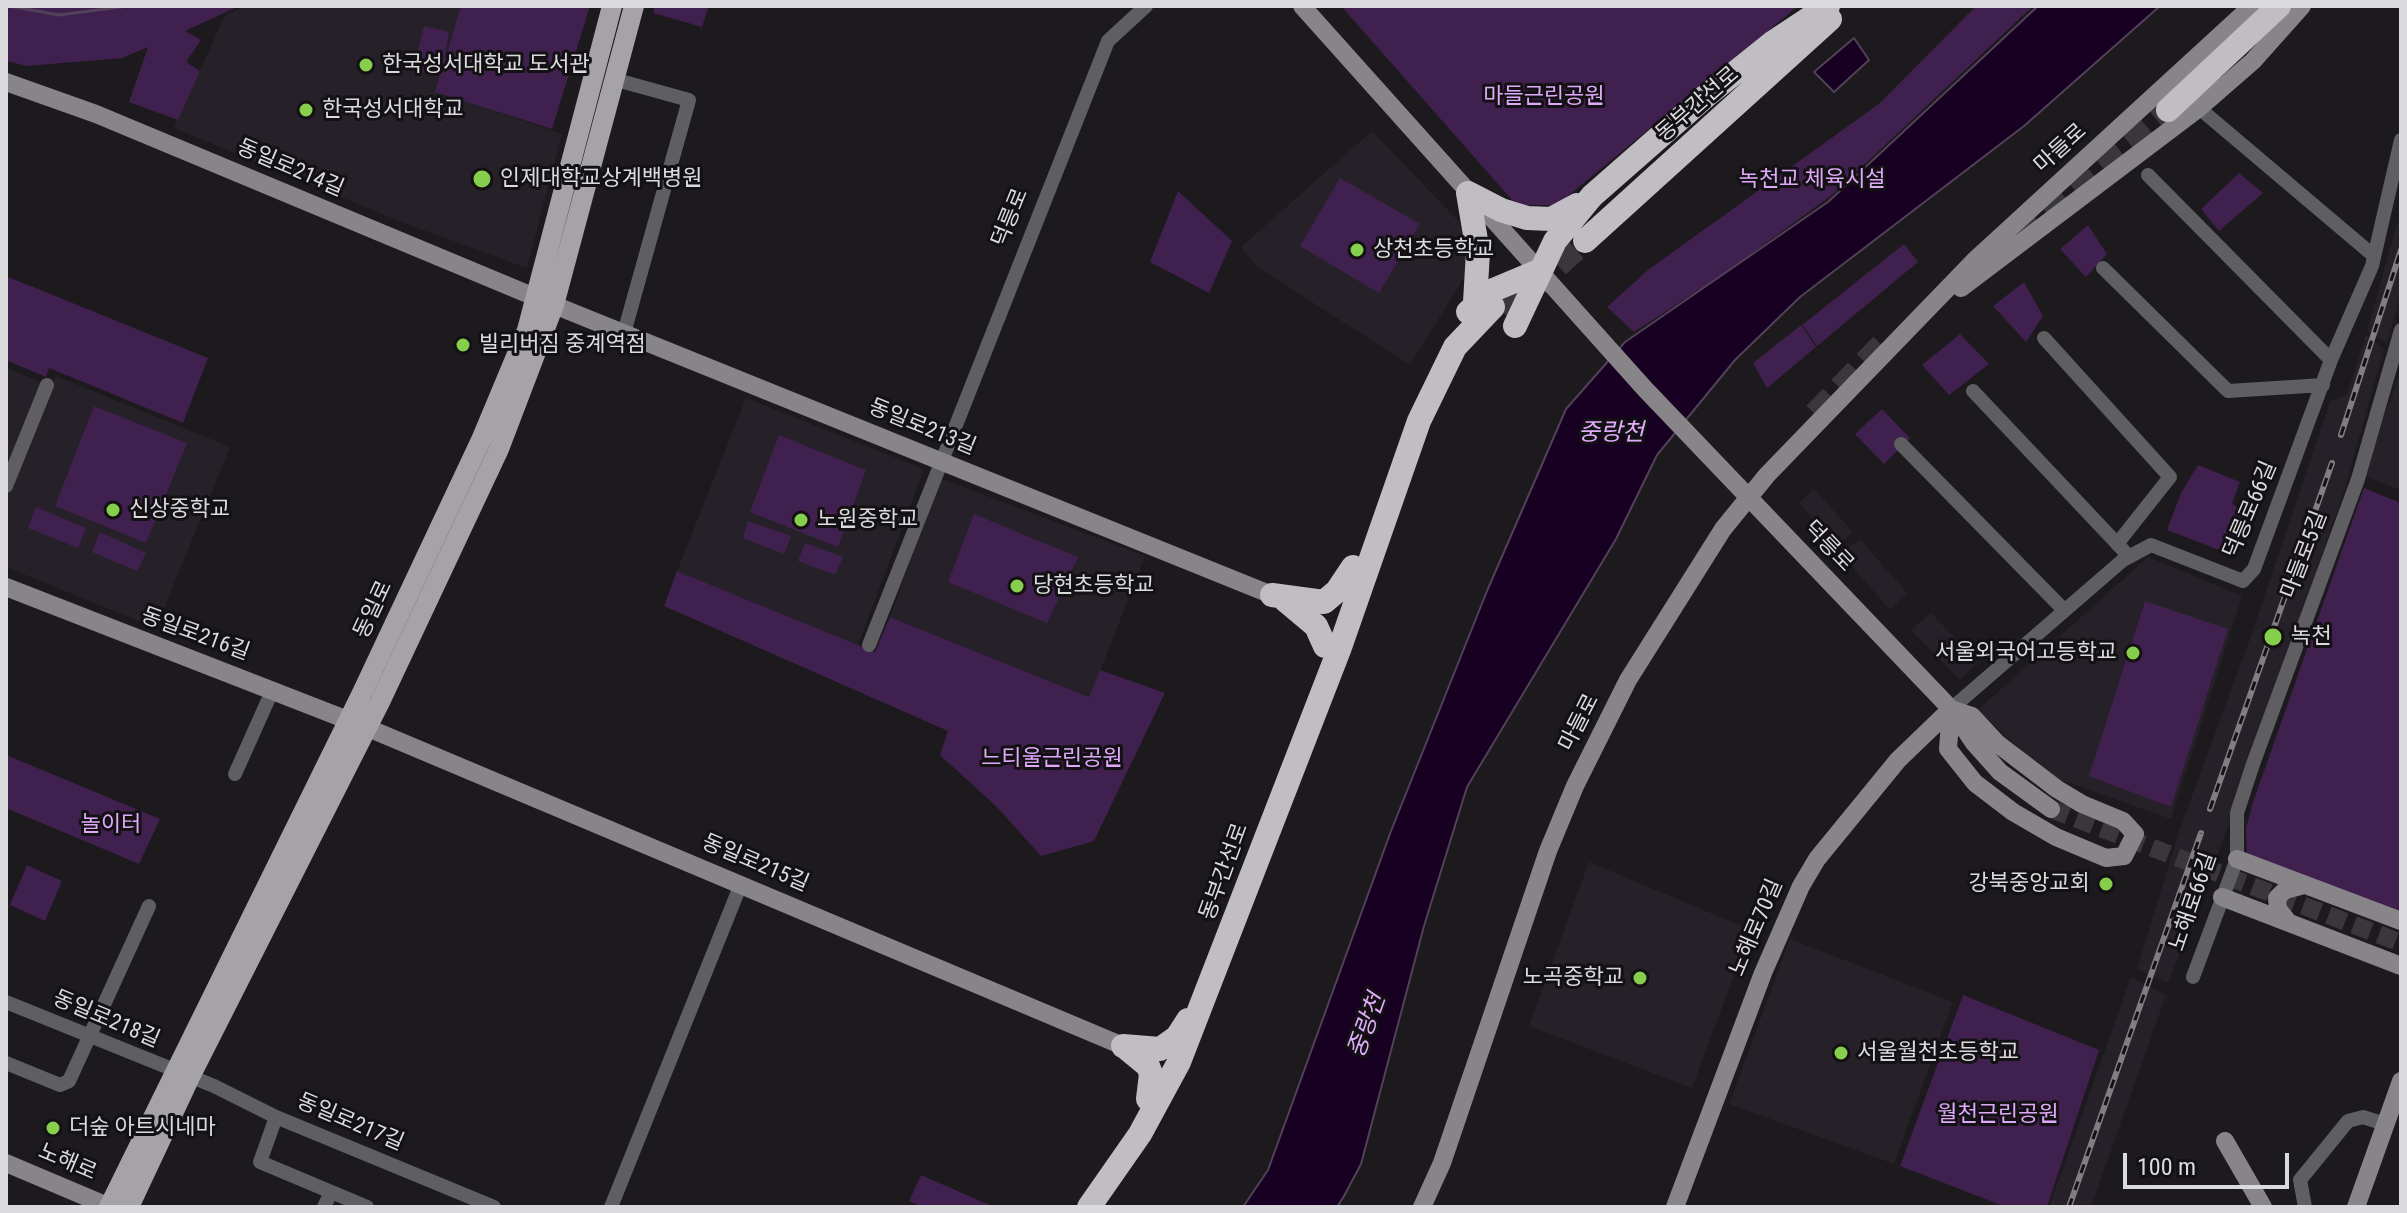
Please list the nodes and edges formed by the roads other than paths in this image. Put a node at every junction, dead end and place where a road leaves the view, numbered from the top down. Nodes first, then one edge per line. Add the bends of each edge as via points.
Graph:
1 (612, 6) edge
2 (634, 6) edge
3 (1146, 6) edge
4 (1302, 6) edge
5 (1831, 6) edge
6 (1843, 6) edge
7 (2252, 6) edge
8 (2279, 6) edge
9 (2302, 6) edge
10 (613, 79) junction
11 (6, 82) edge
12 (2199, 108) junction
13 (2168, 110) tunnel mouth
14 (2401, 140) edge
15 (2104, 142) junction
16 (2119, 169) junction
17 (2148, 175) dead end
18 (1468, 193) junction
19 (1592, 196) junction
20 (2374, 256) junction
21 (2103, 268) dead end
22 (1541, 270) junction
23 (544, 301) junction
24 (1497, 312) junction
25 (2401, 330) edge
26 (1905, 331) junction
27 (624, 333) junction
28 (2044, 338) dead end
29 (2331, 360) junction
30 (47, 385) dead end
31 (2323, 385) junction
32 (1973, 391) dead end
33 (1414, 434) junction
34 (1901, 444) dead end
35 (939, 461) junction
36 (6, 486) edge
37 (1378, 493) junction
38 (1746, 498) junction
39 (1379, 539) junction
40 (2117, 544) junction
41 (2128, 556) junction
42 (1360, 567) junction
43 (6, 587) edge
44 (1272, 595) junction
45 (2064, 610) junction
46 (869, 645) dead end
47 (1325, 646) junction
48 (273, 689) junction
49 (1951, 709) junction
50 (348, 720) junction
51 (368, 728) junction
52 (235, 774) dead end
53 (2051, 809) tunnel mouth
54 (1263, 844) junction
55 (2237, 850) junction
56 (741, 884) junction
57 (2304, 885) junction
58 (2222, 897) junction
59 (149, 906) dead end
60 (2401, 921) edge
61 (2289, 923) junction
62 (2401, 966) edge
63 (2193, 977) dead end
64 (1209, 988) junction
65 (6, 1002) edge
66 (1177, 1037) junction
67 (89, 1038) junction
68 (1123, 1046) junction
69 (6, 1063) edge
70 (182, 1074) junction
71 (2401, 1081) edge
72 (1148, 1099) junction
73 (276, 1117) junction
74 (2385, 1124) junction
75 (2225, 1141) dead end
76 (6, 1163) edge
77 (331, 1192) junction
78 (109, 1207) edge
79 (129, 1207) edge
80 (324, 1207) edge
81 (367, 1207) edge
82 (494, 1207) edge
83 (611, 1207) edge
84 (1075, 1207) edge
85 (1089, 1207) edge
86 (1422, 1207) edge
87 (1675, 1207) edge
88 (2263, 1207) edge
89 (2305, 1207) edge
90 (2356, 1207) edge

1 - 23 main road, 동일로
2 - 10 main road, 동일로
3 - 35 street, 덕릉로 via 1108,41
4 - 18 main road, 덕릉로
5 - 6 highway, 동부간선로 via 1581,235 1744,100
5 - 19 highway via 1772,43
7 - 15 main road, 마들로
8 - 13 highway
9 - 12 main road, 마들로 via 2253,61
10 - 23 main road, 동일로
10 - 27 street via 689,100
11 - 23 main road, 동일로214길 via 96,114
12 - 16 main road, 마들로
12 - 20 street
14 - 20 street, 덕릉로66길
15 - 16 main road via 2096,152 2099,165
15 - 26 main road, 마들로
16 - 26 main road, 마들로
17 - 29 street
18 - 19 highway via 1501,210 1551,219
18 - 22 main road, 덕릉로
18 - 24 highway via 1478,252
19 - 22 highway via 1560,233
20 - 29 street, 덕릉로66길
21 - 31 street via 2228,391
22 - 24 highway
22 - 24 highway via 1498,287
22 - 38 main road, 덕릉로
23 - 27 main road, 동일로213길
23 - 50 main road, 동일로
23 - 51 main road, 동일로 via 499,449
24 - 33 highway, 동부간선로 via 1455,347
24 - 37 highway via 1444,345 1421,385
24 - 39 highway, 동부간선로 via 1443,389
25 - 55 street, 마들로5길 via 2358,479 2237,813
26 - 38 main road, 마들로
27 - 35 main road, 동일로213길
28 - 40 street via 2170,477
29 - 31 street, 덕릉로66길
30 - 36 street
31 - 41 street, 덕릉로66길 via 2263,550 2243,581 2151,545
32 - 40 street
33 - 37 highway
33 - 39 highway, 동부간선로
34 - 45 street
35 - 44 main road, 동일로213길
35 - 46 street, 덕릉로
37 - 42 highway
38 - 49 main road, 덕릉로
38 - 86 main road, 마들로 via 1635,669 1575,786
39 - 42 highway, 동부간선로
40 - 41 street
41 - 45 street
42 - 44 highway via 1324,602
42 - 47 highway
42 - 54 highway, 동부간선로
43 - 48 main road, 동일로216길
44 - 47 highway via 1301,611
45 - 49 street
47 - 54 highway via 1276,784
48 - 50 main road, 동일로216길
48 - 52 street
49 - 49 main road via 1948,749 1975,783 2056,837 2106,858 2124,856 2135,834 2123,821 2057,789 1998,744 1972,716
49 - 53 main road, 덕릉로 via 2000,772
49 - 87 main road, 노해로70길 via 1898,760 1801,886
50 - 51 main road, 동일로216길
50 - 70 main road, 동일로
51 - 56 main road, 동일로215길
51 - 70 main road, 동일로
54 - 64 highway, 동부간선로
55 - 57 main road
55 - 58 street, 노해로66길
56 - 68 main road, 동일로215길
56 - 83 street
57 - 60 main road
57 - 61 main road via 2277,898
58 - 61 main road
58 - 63 street, 노해로66길
59 - 67 street
61 - 62 main road
64 - 66 highway
64 - 85 highway, 동부간선로 via 1163,1096
65 - 67 street, 동일로218길
66 - 68 highway via 1160,1049
66 - 72 highway
67 - 69 street via 69,1081 60,1085
67 - 70 street, 동일로218길
68 - 72 highway via 1148,1066
70 - 73 street, 동일로217길
70 - 78 main road, 동일로
70 - 79 main road, 동일로
71 - 74 main road
72 - 84 highway
73 - 77 street via 260,1162
73 - 82 street, 동일로217길
74 - 89 street via 2363,1117 2348,1121 2300,1180
74 - 90 main road
75 - 88 main road
76 - 78 main road, 노해로
77 - 80 street
77 - 81 street

